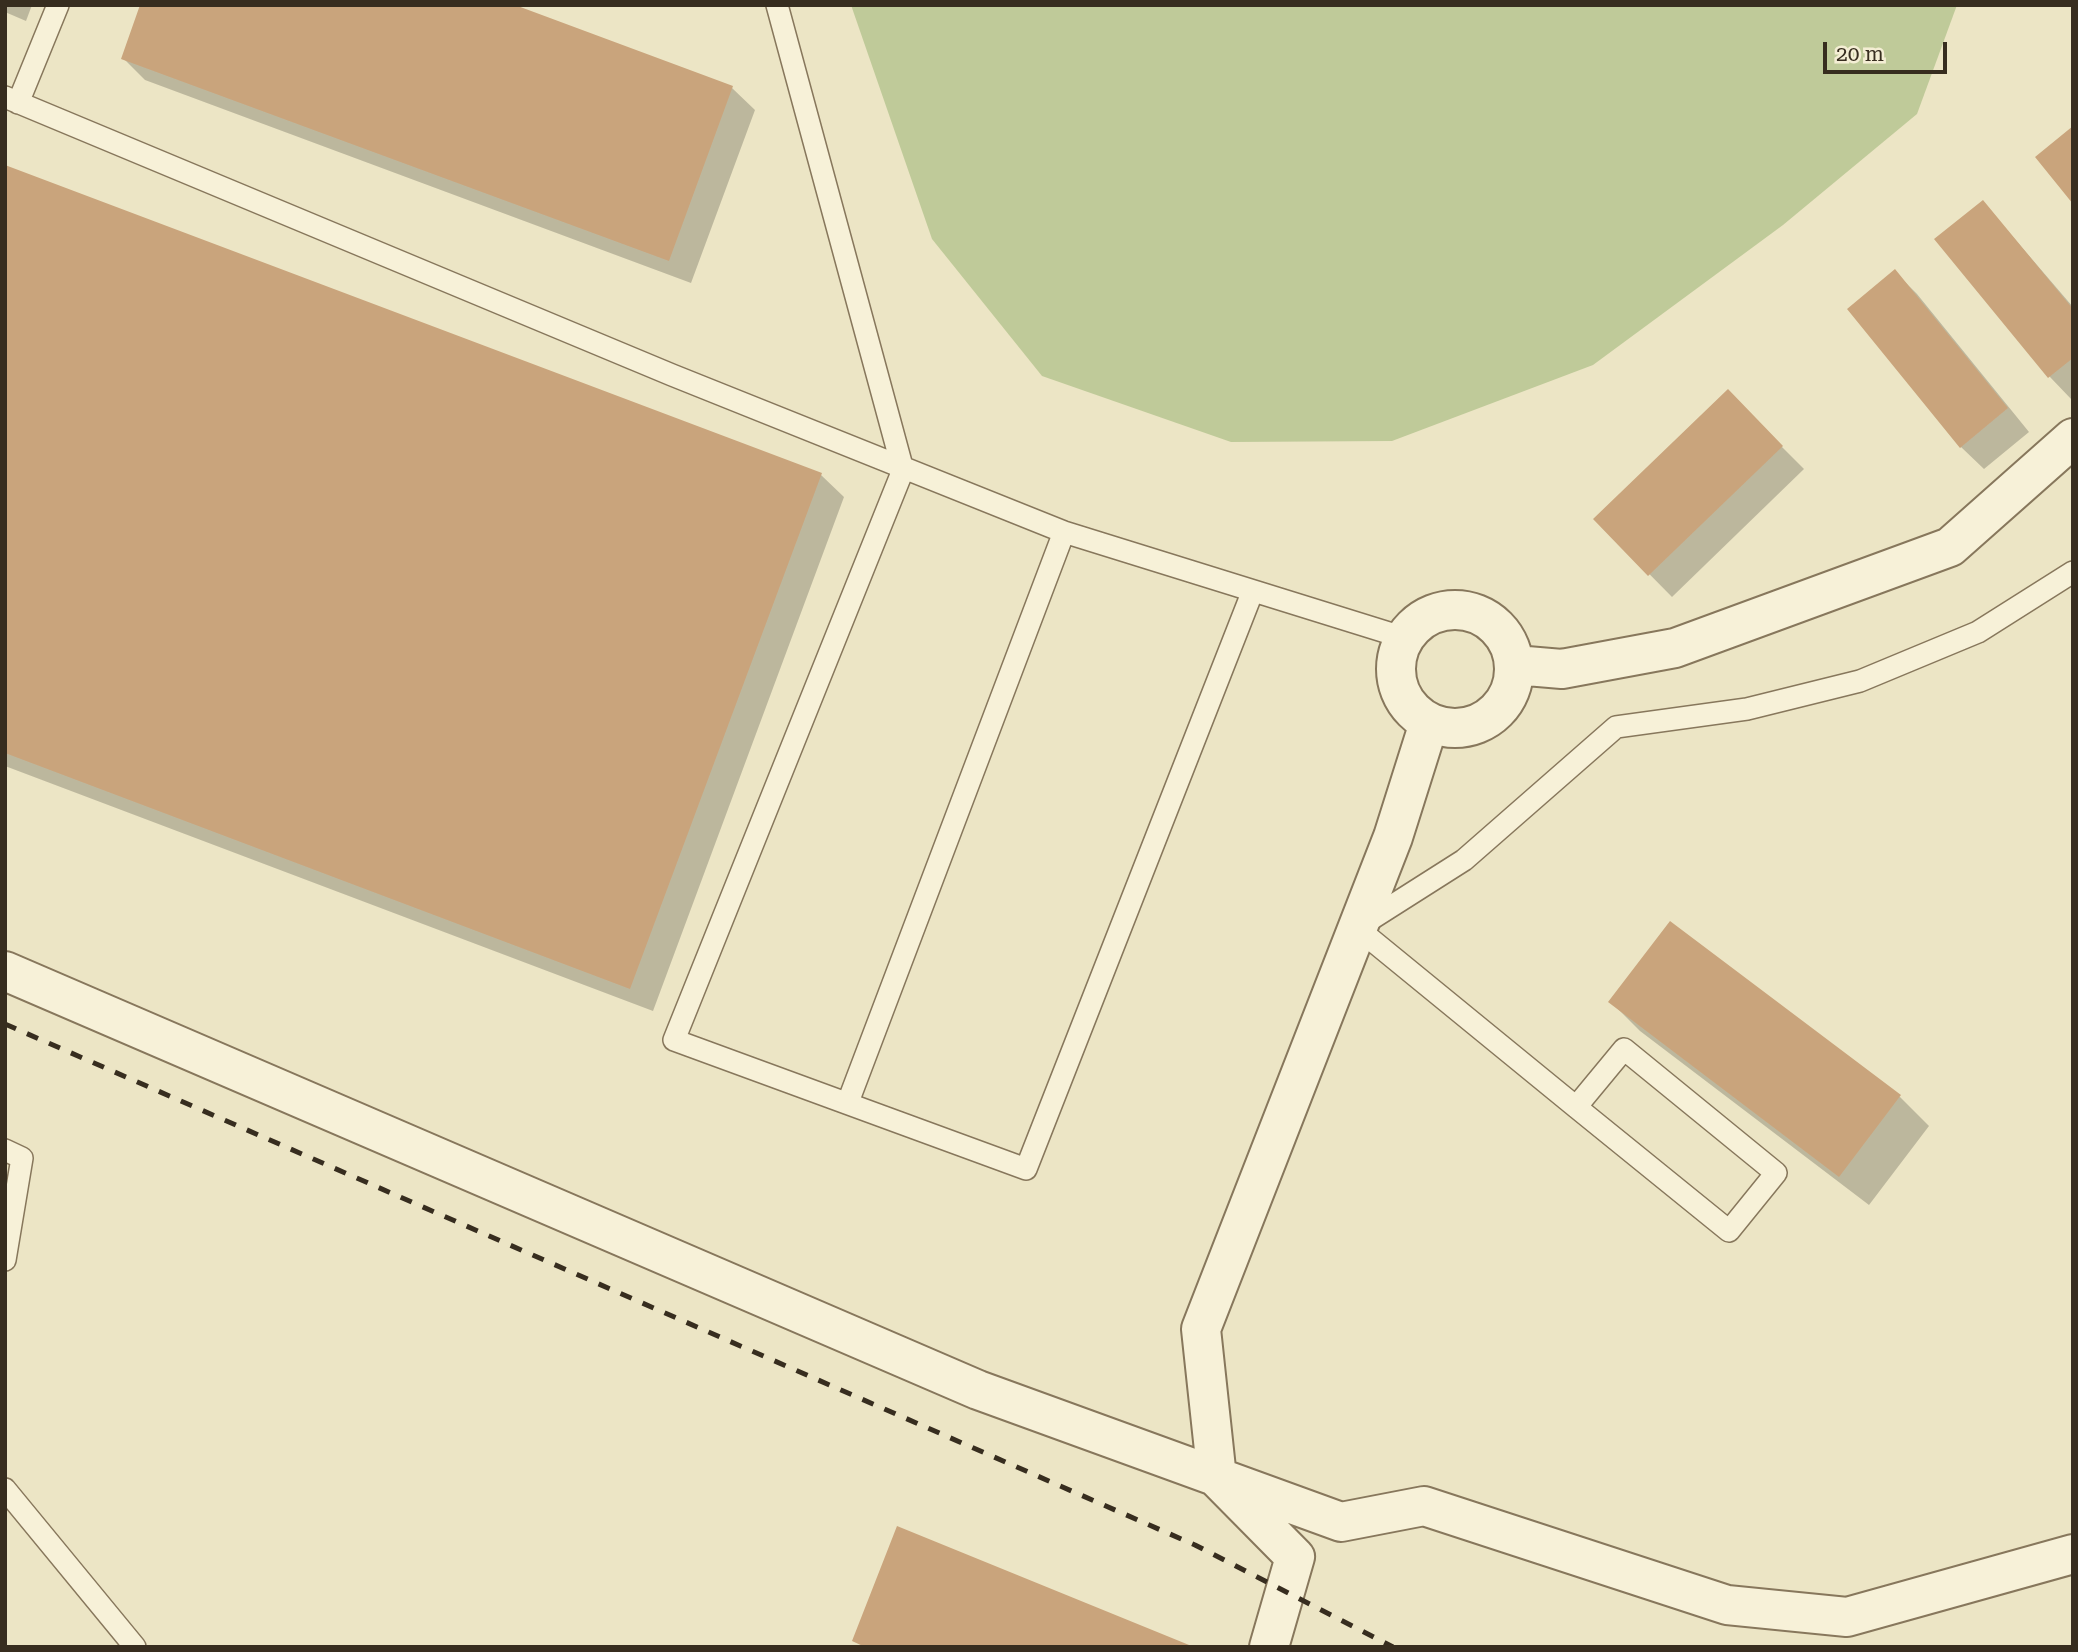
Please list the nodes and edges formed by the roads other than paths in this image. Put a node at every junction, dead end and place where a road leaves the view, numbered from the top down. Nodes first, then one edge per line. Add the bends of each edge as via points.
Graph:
1 (58, 5) edge
2 (777, 5) edge
3 (11, 100) edge
4 (2073, 438) edge
5 (903, 470) junction
6 (1063, 533) junction
7 (2073, 572) edge
8 (1252, 593) junction
9 (1405, 638) junction
10 (1515, 666) junction
11 (1429, 723) junction
12 (1357, 928) junction
13 (5, 971) edge
14 (848, 1102) junction
15 (1577, 1107) junction
16 (5, 1150) edge
17 (5, 1260) edge
18 (1217, 1478) junction
19 (5, 1489) edge
20 (2073, 1553) edge
21 (135, 1647) edge
22 (1269, 1647) edge

1 - 3 lane
2 - 5 lane
3 - 5 lane
4 - 10 street via 1950,547 1675,648 1562,669
5 - 6 lane
5 - 14 lane via 674,1040
6 - 8 lane
6 - 14 lane
7 - 12 lane via 1978,632 1860,681 1747,709 1616,727 1464,860
8 - 9 lane
8 - 14 lane via 1026,1170
9 - 10 street via 1422,620 1445,610 1470,611 1492,622 1508,641
9 - 11 street via 1396,660 1398,685 1410,708
10 - 11 street via 1511,690 1498,711 1478,725 1453,729
11 - 12 street via 1393,837
12 - 15 lane
12 - 18 street via 1201,1329
13 - 18 street via 978,1390
15 - 15 lane via 1624,1049 1776,1173 1729,1231
16 - 17 lane via 22,1157
18 - 20 street via 1341,1522 1424,1506 1727,1605 1847,1618
18 - 22 street via 1295,1557
19 - 21 lane

